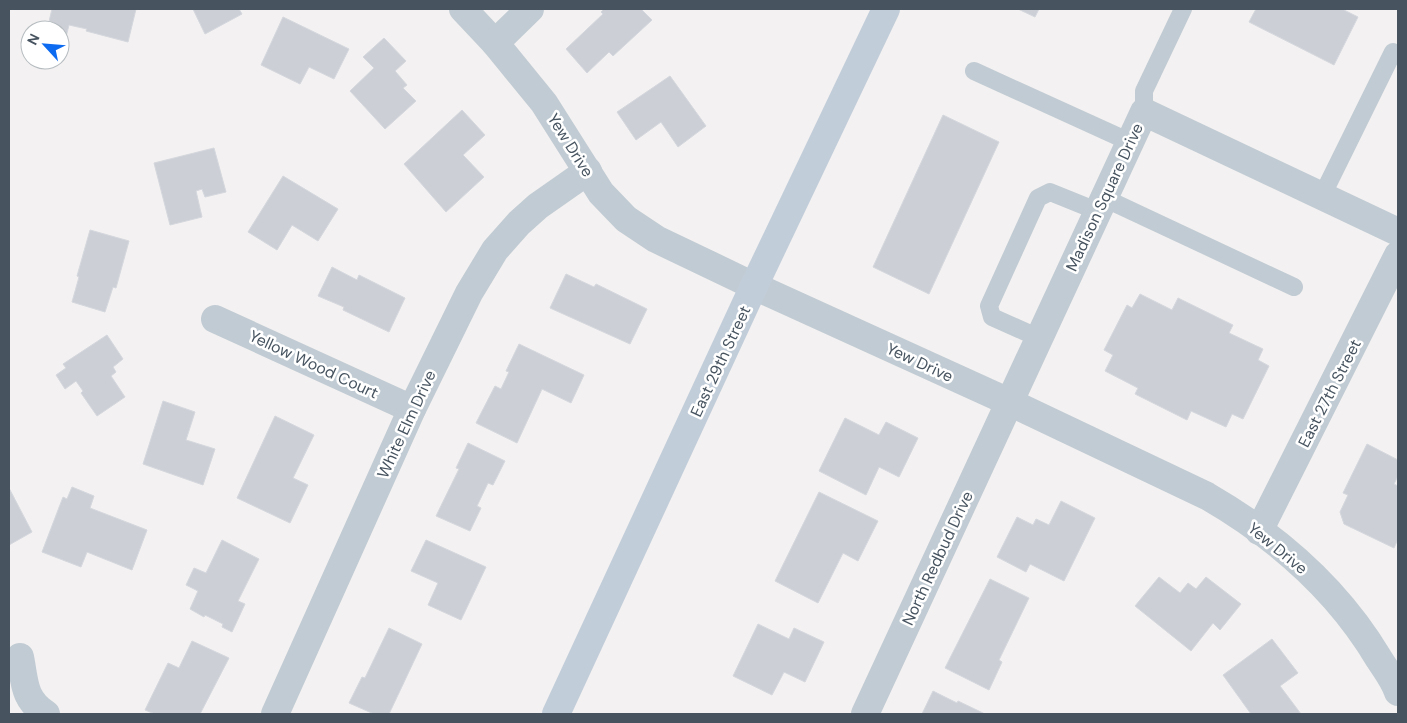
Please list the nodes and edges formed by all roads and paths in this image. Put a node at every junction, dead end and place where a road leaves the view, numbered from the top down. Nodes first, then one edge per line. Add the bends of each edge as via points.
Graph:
1 (463, 9) edge
2 (530, 9) edge
3 (886, 9) edge
4 (1183, 9) edge
5 (495, 43) junction
6 (1393, 52) dead end
7 (974, 71) dead end
8 (1144, 112) junction
9 (1130, 142) junction
10 (588, 171) junction
11 (1322, 196) junction
12 (1101, 204) junction
13 (1398, 232) edge
14 (1398, 255) edge
15 (754, 286) junction
16 (1294, 287) dead end
17 (215, 319) dead end
18 (1039, 338) junction
19 (1009, 402) junction
20 (412, 409) junction
21 (1259, 531) junction
22 (20, 657) dead end
23 (1398, 692) edge
24 (46, 714) edge
25 (275, 714) edge
26 (556, 714) edge
27 (865, 714) edge

1 - 5 street, Yew Drive
2 - 5 street
3 - 15 main road, East 29th Street
4 - 8 lane via 1144,91
5 - 10 street, Yew Drive via 544,103
6 - 11 lane
7 - 9 lane
8 - 9 street, Madison Square Drive
8 - 11 street, Madison Square Drive
9 - 12 street, Madison Square Drive
10 - 15 street, Yew Drive via 601,193 626,219 656,239
10 - 20 street, White Elm Drive via 519,222 495,250 469,293
11 - 13 street, Madison Square Drive
12 - 16 lane
12 - 18 street, Madison Square Drive
12 - 18 lane via 1050,192 1038,198 989,306 992,317
14 - 21 street, East 27th Street
15 - 19 street, Yew Drive
15 - 26 main road, East 29th Street
17 - 20 street, Yellow Wood Court
18 - 19 street, Madison Square Drive
19 - 21 street, Yew Drive via 1207,496
19 - 27 street, North Redbud Drive
20 - 25 street, White Elm Drive
21 - 23 street, Yew Drive via 1299,562 1323,586 1367,639
22 - 24 street via 29,697 35,707

